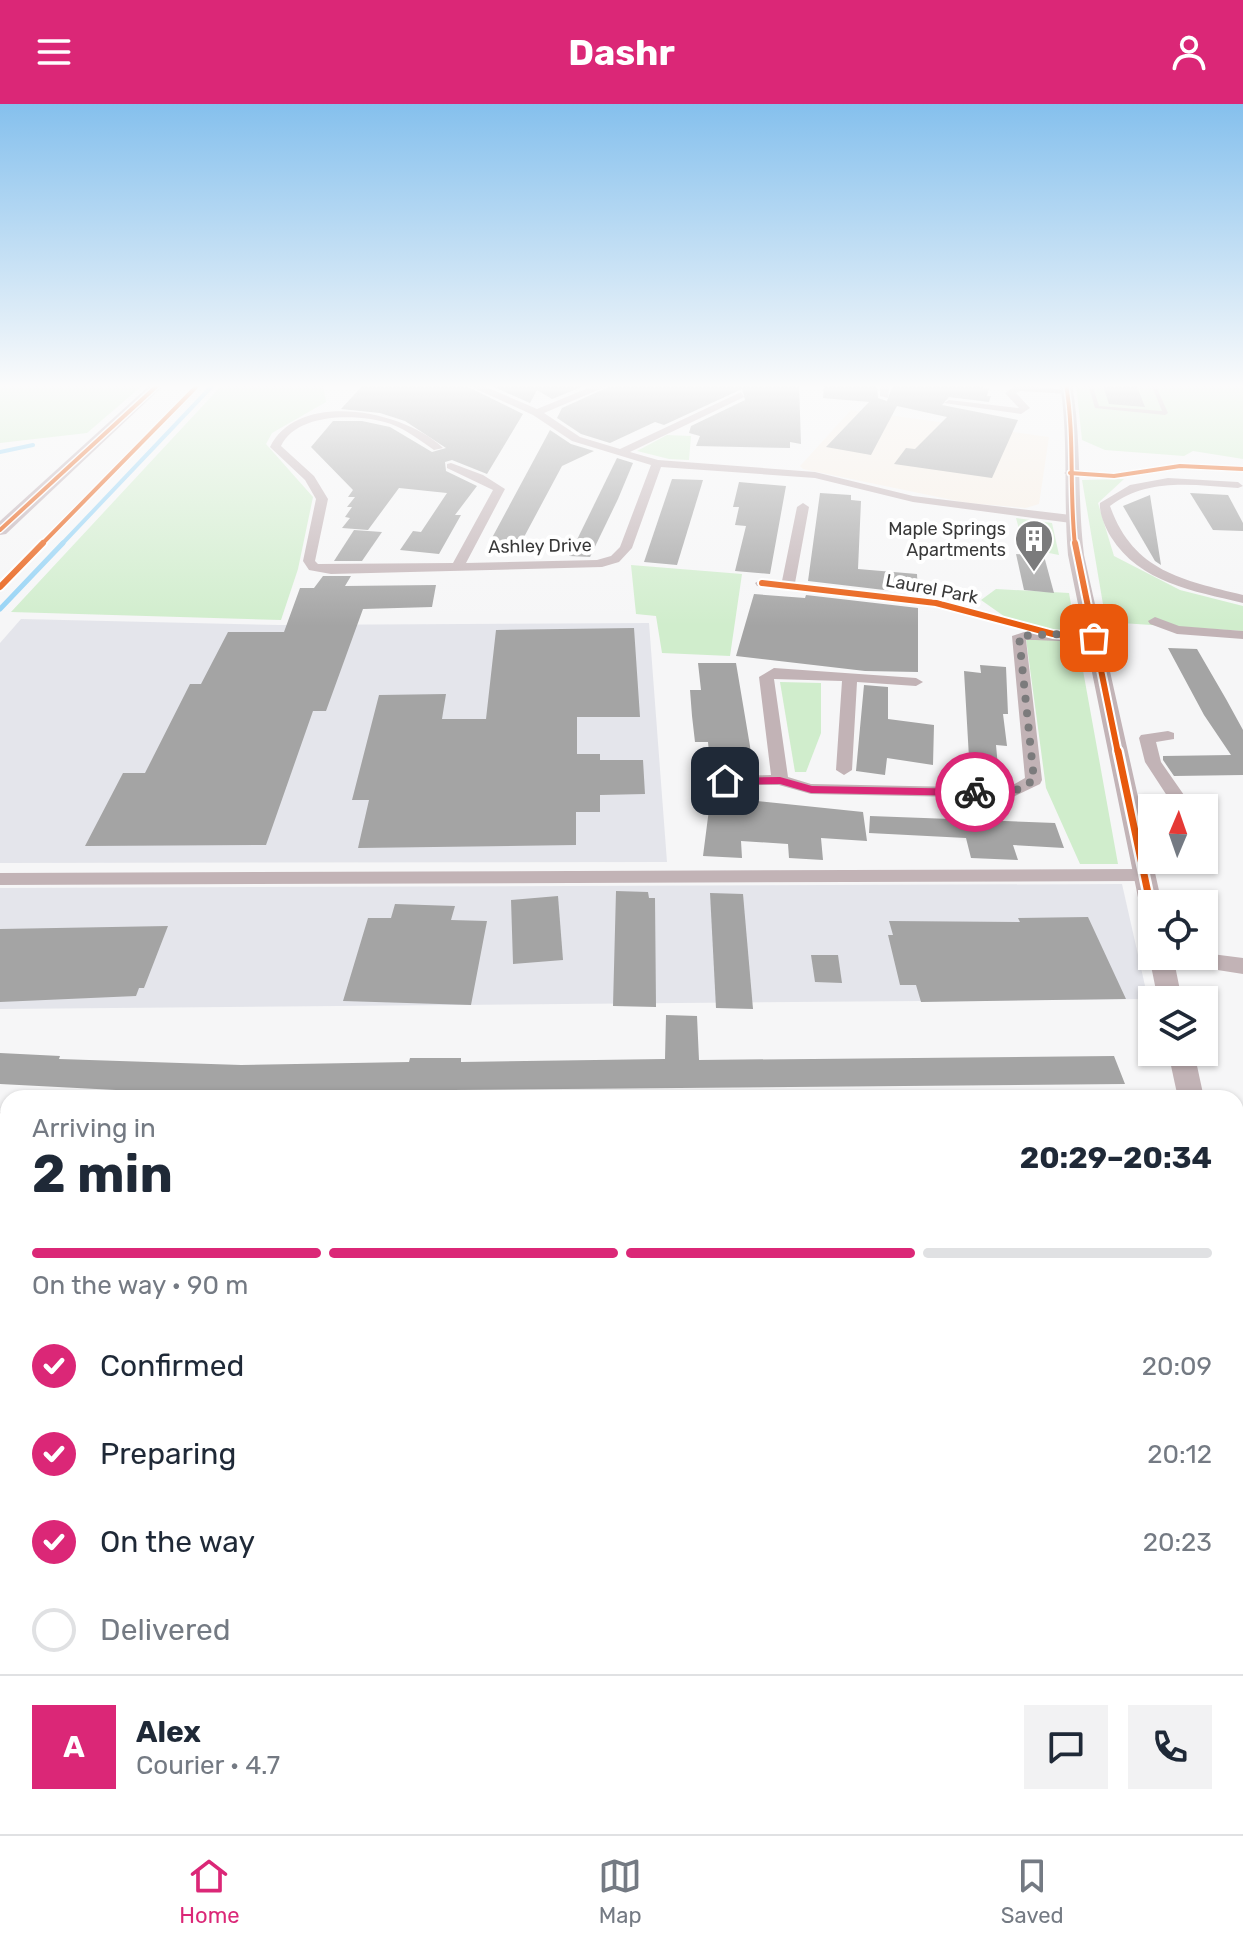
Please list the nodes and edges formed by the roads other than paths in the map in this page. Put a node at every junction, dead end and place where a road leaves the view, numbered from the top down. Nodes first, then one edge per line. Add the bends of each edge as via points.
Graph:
1 (71, 465) edge
2 (295, 465) edge
3 (656, 465) edge
4 (680, 465) edge
5 (1070, 465) edge
6 (451, 466) dead end
7 (1237, 469) edge
8 (1070, 473) junction
9 (1241, 489) edge
10 (803, 507) dead end
11 (1071, 519) junction
12 (0, 530) edge
13 (459, 565) junction
14 (762, 583) dead end
15 (788, 586) junction
16 (1243, 599) edge
17 (1155, 621) dead end
18 (1053, 634) junction
19 (1243, 635) edge
20 (1094, 638) junction
21 (850, 677) junction
22 (916, 682) dead end
23 (1168, 736) dead end
24 (844, 770) dead end
25 (780, 780) junction
26 (725, 781) dead end
27 (1175, 794) edge
28 (1133, 822) junction
29 (1138, 823) edge
30 (1144, 875) junction
31 (0, 879) edge
32 (1147, 890) edge
33 (1218, 962) edge
34 (1243, 966) edge
35 (1184, 1066) edge
36 (1189, 1090) edge

1 - 12 main road
2 - 13 street, Ashley Drive via 322,499 309,561 314,567
3 - 13 street, Ashley Drive via 626,548 615,559 598,564
4 - 11 street via 815,475 913,499
5 - 8 street
6 - 13 street via 499,489
7 - 8 street via 1180,466 1114,476
7 - 9 street
8 - 11 street
9 - 16 street via 1174,481 1146,484 1127,487 1104,505 1117,541 1142,564 1188,585
10 - 15 street
11 - 20 street
14 - 15 street, Laurel Park
15 - 18 street, Laurel Park via 936,603
17 - 19 street via 1177,630
18 - 20 street, Laurel Park
18 - 25 street, Laurel Park via 1019,636 1034,780 1021,789 811,789
20 - 28 street
21 - 22 street
21 - 24 street
21 - 25 street via 774,672 766,677
23 - 27 street via 1147,738 1153,762
25 - 26 street, Laurel Park
28 - 29 street
28 - 30 street
30 - 31 street
30 - 32 street
33 - 34 street
35 - 36 street

